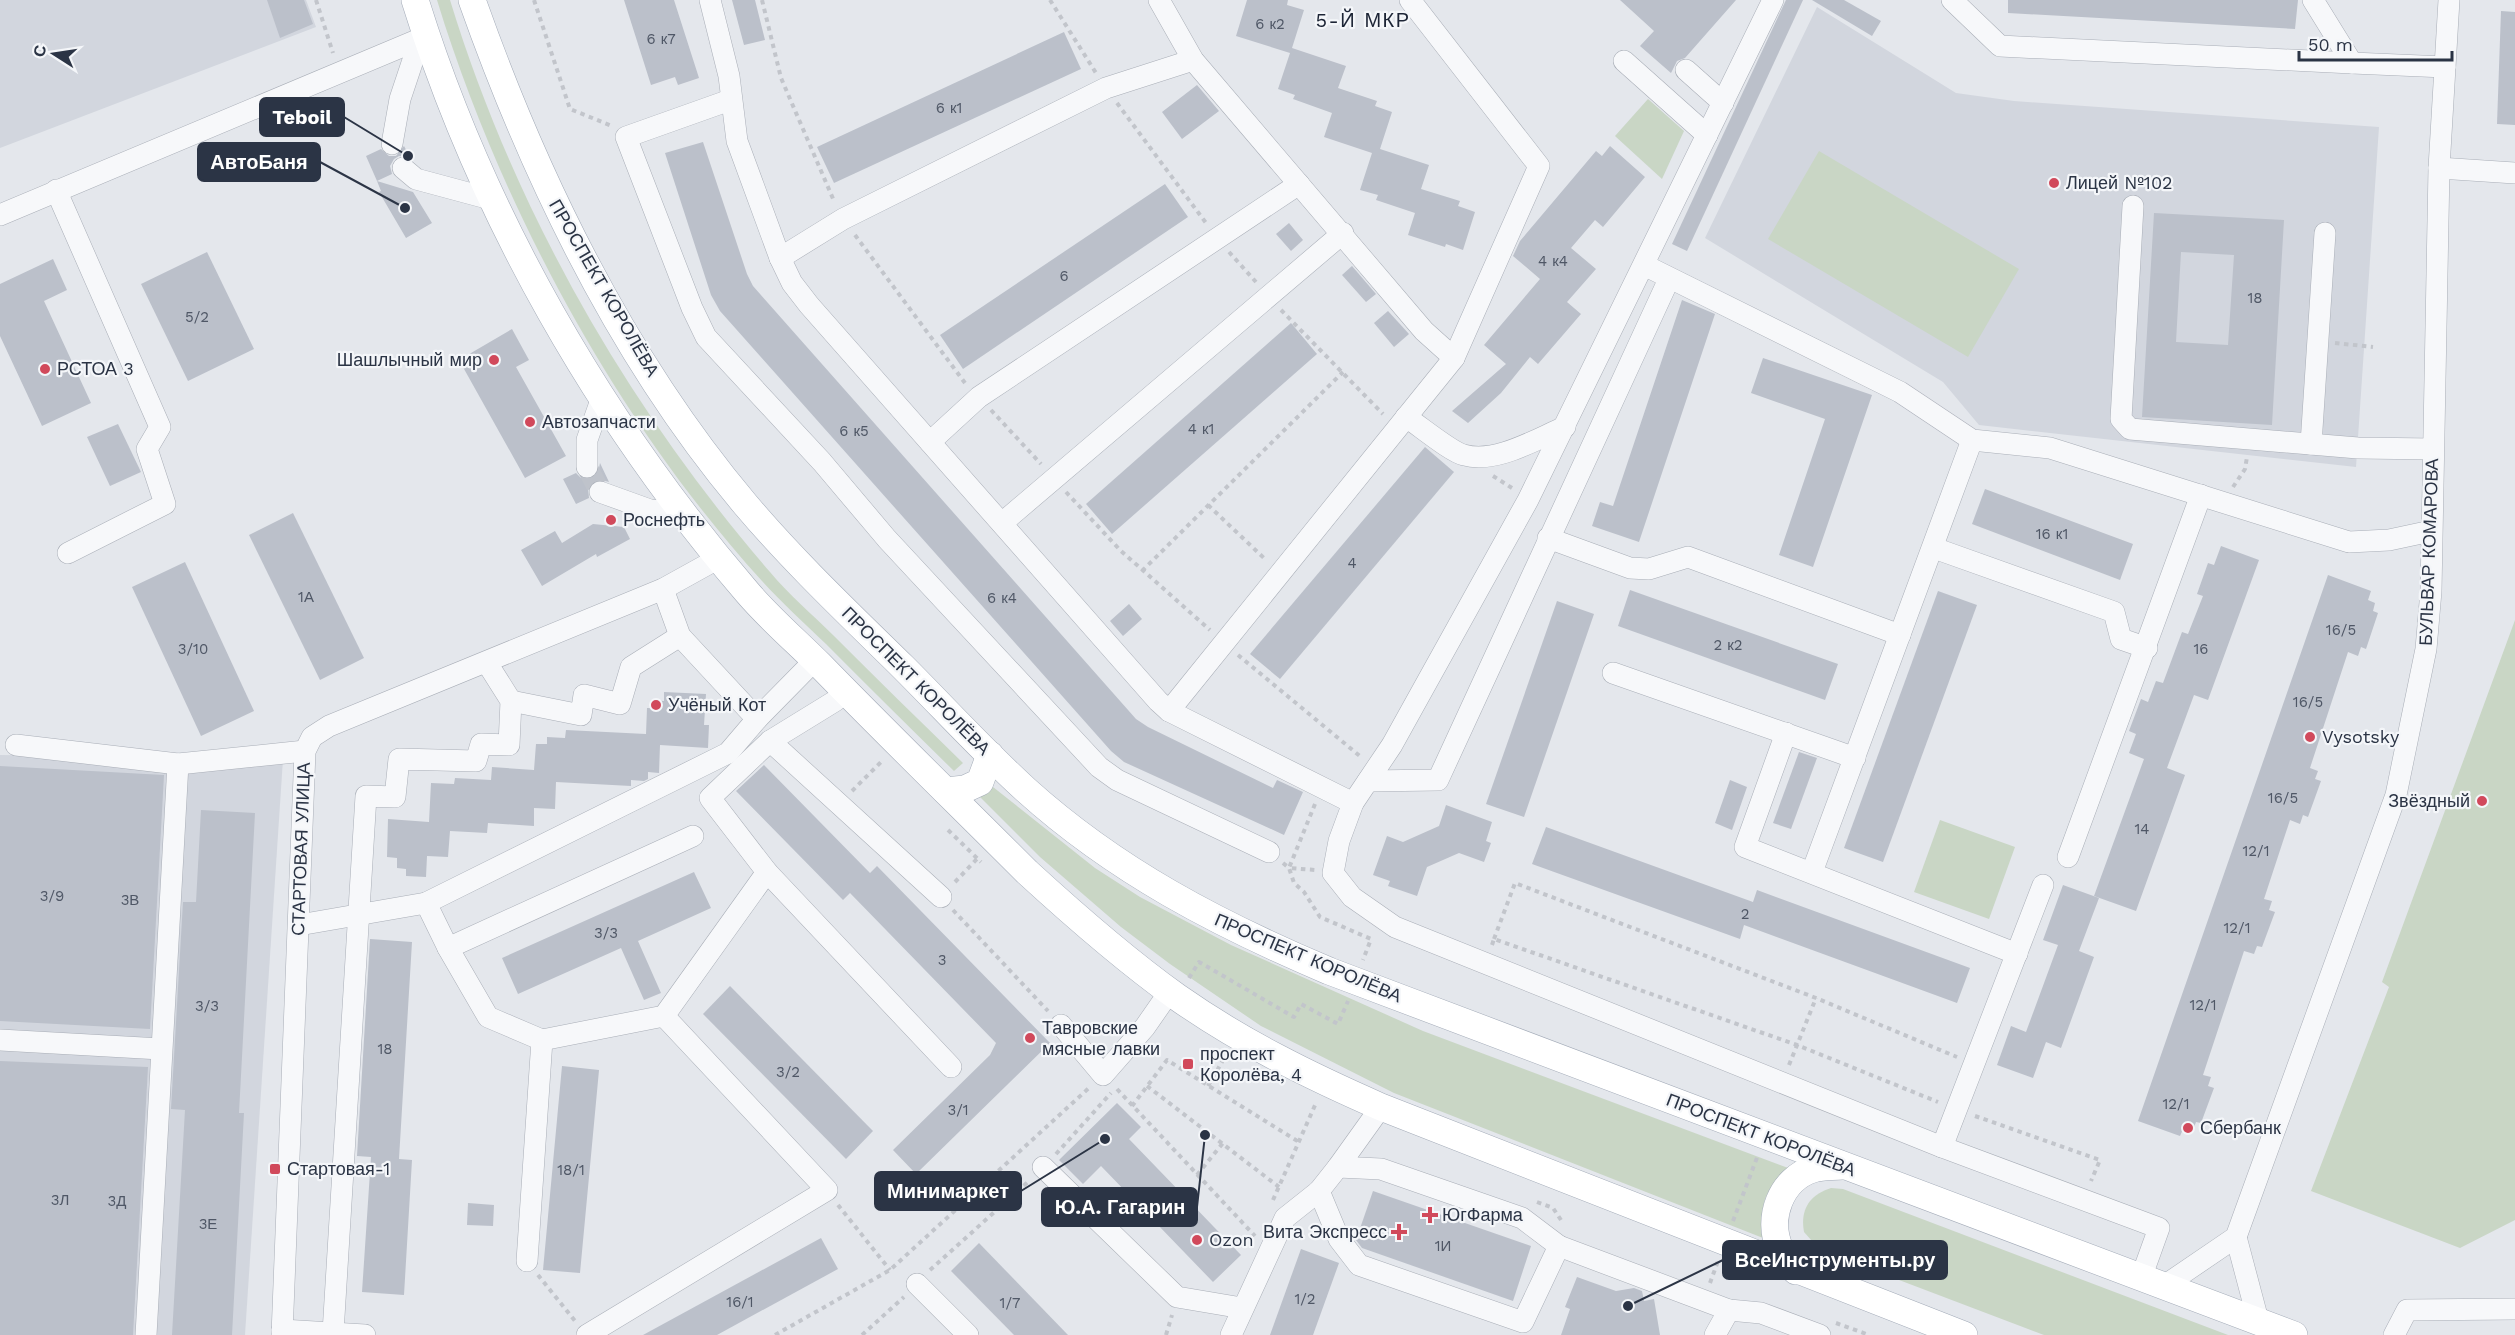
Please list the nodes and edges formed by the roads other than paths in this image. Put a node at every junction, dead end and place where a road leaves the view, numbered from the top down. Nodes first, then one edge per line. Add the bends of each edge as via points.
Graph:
1 (415, 0) edge
2 (472, 0) edge
3 (710, 0) edge
4 (1159, 0) edge
5 (1410, 0) edge
6 (1773, 0) edge
7 (1952, 0) edge
8 (2313, 0) edge
9 (2449, 0) edge
10 (424, 38) junction
11 (1193, 60) junction
12 (1624, 61) dead end
13 (2352, 63) junction
14 (2445, 67) junction
15 (1686, 70) dead end
16 (730, 100) junction
17 (1723, 103) junction
18 (1707, 135) junction
19 (392, 144) dead end
20 (403, 168) dead end
21 (2439, 168) junction
22 (2515, 173) edge
23 (1299, 184) junction
24 (56, 190) junction
25 (494, 200) junction
26 (2133, 206) dead end
27 (0, 215) edge
28 (1343, 233) junction
29 (2325, 233) dead end
30 (780, 258) junction
31 (1644, 265) junction
32 (1669, 279) junction
33 (1454, 358) junction
34 (602, 396) junction
35 (1406, 417) junction
36 (1565, 427) junction
37 (1972, 440) junction
38 (930, 442) junction
39 (2311, 444) junction
40 (2433, 449) junction
41 (587, 467) tunnel mouth
42 (600, 492) tunnel mouth
43 (2201, 495) junction
44 (684, 513) junction
45 (1002, 523) junction
46 (2431, 531) junction
47 (1548, 538) junction
48 (1934, 548) junction
49 (69, 553) dead end
50 (719, 558) junction
51 (663, 589) junction
52 (1900, 635) junction
53 (680, 636) junction
54 (2147, 648) junction
55 (814, 660) junction
56 (487, 663) junction
57 (1613, 673) dead end
58 (845, 692) junction
59 (511, 701) junction
60 (1169, 711) junction
61 (757, 719) junction
62 (1786, 733) junction
63 (770, 741) junction
64 (16, 745) dead end
65 (305, 751) junction
66 (990, 754) junction
67 (1855, 758) junction
68 (178, 764) junction
69 (1372, 775) junction
70 (946, 791) junction
71 (1353, 802) junction
72 (693, 836) dead end
73 (1269, 852) dead end
74 (2068, 857) dead end
75 (767, 872) junction
76 (1812, 872) junction
77 (2043, 885) dead end
78 (941, 897) road end
79 (426, 903) junction
80 (360, 915) junction
81 (299, 925) junction
82 (448, 948) junction
83 (2017, 954) junction
84 (1170, 991) junction
85 (664, 1016) junction
86 (1061, 1025) road end
87 (0, 1040) edge
88 (542, 1040) junction
89 (161, 1050) junction
90 (951, 1067) dead end
91 (1381, 1107) junction
92 (1942, 1147) junction
93 (1842, 1166) junction
94 (1043, 1167) road end
95 (1338, 1167) junction
96 (1319, 1191) junction
97 (1563, 1237) junction
98 (2236, 1237) junction
99 (527, 1261) road end
100 (1796, 1271) junction
101 (2152, 1282) junction
102 (917, 1284) road end
103 (1242, 1308) junction
104 (2515, 1309) edge
105 (1728, 1310) junction
106 (2258, 1320) junction
107 (1822, 1327) edge
108 (583, 1330) edge
109 (282, 1333) edge
110 (333, 1333) junction
111 (146, 1335) edge
112 (365, 1335) edge
113 (968, 1335) edge
114 (1231, 1335) edge
115 (1714, 1335) edge
116 (1964, 1335) edge
117 (2294, 1335) edge
118 (2394, 1335) edge

1 - 10 main road
2 - 66 main road, ПРОСПЕКТ КОРОЛЁВА via 522,131 584,261 624,331 691,433 793,558
3 - 16 street via 729,76
4 - 11 street
5 - 33 street via 1539,166
6 - 17 street
7 - 13 street via 2000,46
8 - 13 street
9 - 14 street, БУЛЬВАР КОМАРОВА
10 - 19 street via 400,99
10 - 24 street
10 - 25 main road
11 - 23 street
11 - 30 street via 1106,88 843,219
12 - 18 street
13 - 14 street
14 - 21 street, БУЛЬВАР КОМАРОВА
15 - 17 street
16 - 30 street via 737,141
16 - 73 street via 626,137 706,337 1099,767 1118,780
17 - 18 street
18 - 31 street
20 - 25 street via 416,179
21 - 22 street
21 - 40 street, БУЛЬВАР КОМАРОВА
23 - 28 street
23 - 38 street via 979,397
24 - 27 street
24 - 49 street via 160,427 147,449 165,504
25 - 34 main road via 537,286
26 - 39 street via 2121,419 2130,429
28 - 33 street via 1424,331
28 - 45 street
29 - 39 street
30 - 38 street via 809,305
31 - 32 street
31 - 36 street
32 - 37 street via 1900,392
32 - 47 street
33 - 35 street
34 - 41 street via 587,440
34 - 44 main road
35 - 36 street via 1463,455 1483,457
35 - 60 street
36 - 69 street via 1528,500
37 - 43 street via 2050,448
37 - 48 street
38 - 45 street
39 - 40 street
40 - 46 street, БУЛЬВАР КОМАРОВА
42 - 44 street via 650,510
43 - 46 street via 2349,542 2389,540
43 - 54 street
44 - 50 main road
45 - 60 street
46 - 98 street, БУЛЬВАР КОМАРОВА via 2426,649 2396,795
47 - 52 street via 1630,568 1649,569 1688,557
47 - 69 street via 1438,780
48 - 52 street
48 - 54 street via 2114,612 2121,639
50 - 51 street, СТАРТОВАЯ УЛИЦА
50 - 55 main road
51 - 53 street
51 - 56 street, СТАРТОВАЯ УЛИЦА
52 - 67 street
53 - 59 street via 630,667 620,704 584,695 581,715
53 - 61 street
54 - 74 street
55 - 58 main road
55 - 61 street
56 - 59 street
56 - 65 street, СТАРТОВАЯ УЛИЦА via 329,726 312,737
57 - 62 street
58 - 63 street
58 - 70 main road
59 - 80 street via 509,745 481,744 476,761 399,759 395,797 366,796
60 - 71 street
61 - 79 street via 728,753
62 - 67 street
62 - 76 street via 1744,847
63 - 75 street via 710,798
63 - 78 street
64 - 68 street
65 - 68 street
65 - 81 street, СТАРТОВАЯ УЛИЦА
66 - 70 main road via 980,782
66 - 93 main road, ПРОСПЕКТ КОРОЛЁВА via 1026,790 1106,853 1236,931 1329,971
67 - 76 street
68 - 89 street
69 - 71 street
70 - 84 main road via 1069,910
71 - 92 street via 1333,873 1352,897 1395,927
72 - 82 street
75 - 85 street
75 - 90 street
76 - 83 street
77 - 83 street
79 - 80 street
79 - 82 street
80 - 81 street
80 - 110 street
81 - 109 street, СТАРТОВАЯ УЛИЦА
82 - 88 street via 488,1017
83 - 92 street
84 - 86 street via 1110,1082
84 - 91 main road via 1250,1043
85 - 88 street
85 - 108 street via 826,1190
87 - 89 street
88 - 99 street
89 - 111 street
91 - 95 street
91 - 100 main road
92 - 101 street via 2159,1228
93 - 100 main road via 1814,1168 1794,1179 1779,1200 1774,1226 1780,1249
93 - 101 main road, ПРОСПЕКТ КОРОЛЁВА
94 - 103 street via 1177,1297
95 - 96 street
95 - 97 street via 1381,1169 1522,1218
96 - 97 street via 1339,1239 1359,1265 1522,1322
96 - 103 street via 1285,1218
97 - 105 street
98 - 101 street
98 - 106 street
100 - 116 main road
101 - 106 main road, ПРОСПЕКТ КОРОЛЁВА
102 - 113 street
103 - 114 street
104 - 118 street via 2407,1310
105 - 107 street
105 - 115 street
106 - 117 main road, ПРОСПЕКТ КОРОЛЁВА
109 - 110 street
110 - 112 street

